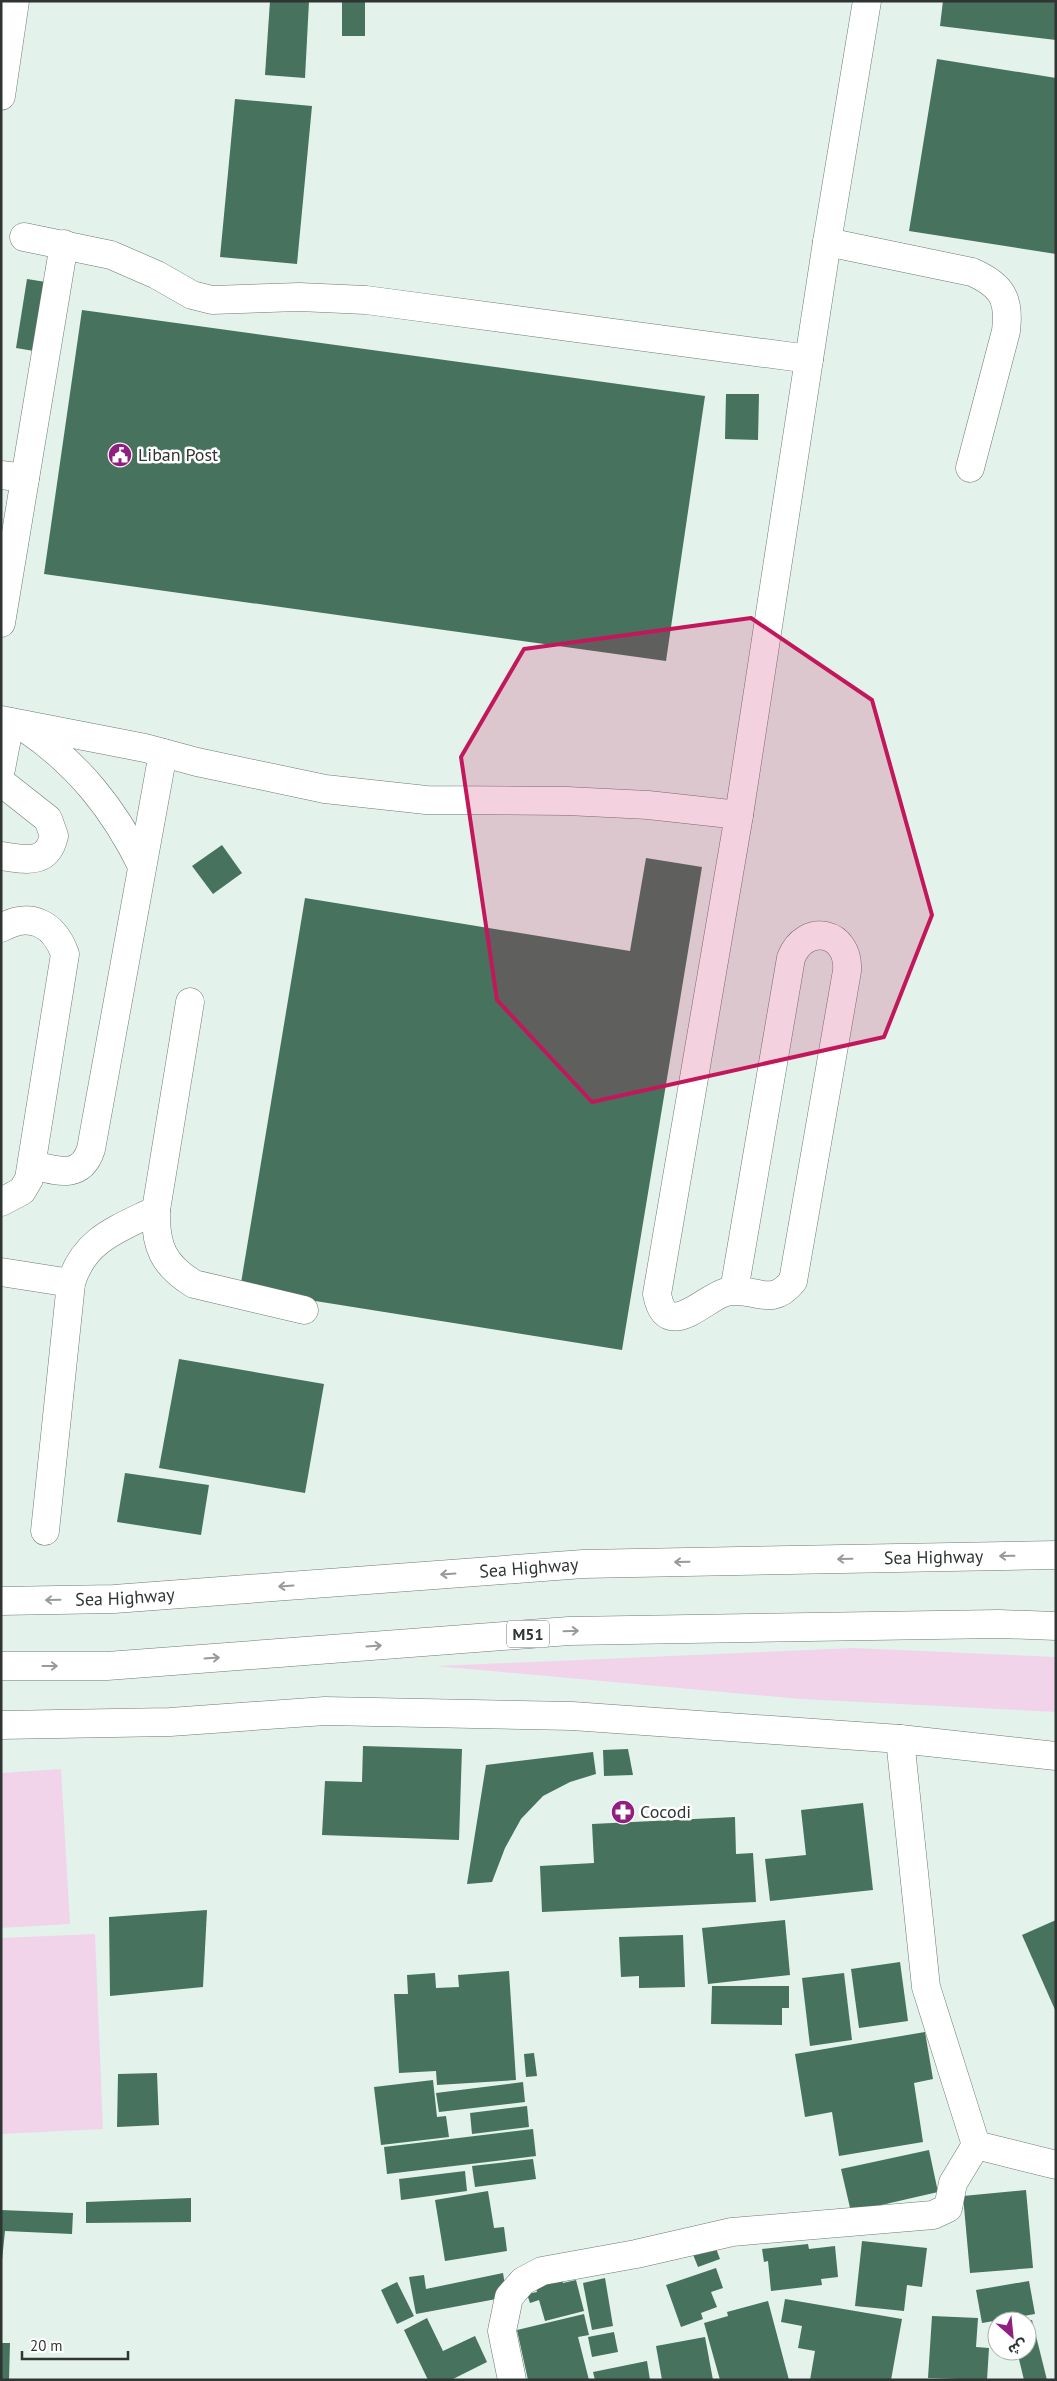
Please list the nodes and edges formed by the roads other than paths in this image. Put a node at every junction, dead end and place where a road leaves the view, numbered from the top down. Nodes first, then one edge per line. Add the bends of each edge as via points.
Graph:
1 (14, 1) edge
2 (867, 1) edge
3 (1, 96) edge
4 (24, 237) dead end
5 (827, 242) junction
6 (64, 244) junction
7 (810, 359) junction
8 (970, 468) dead end
9 (13, 477) edge
10 (1, 623) edge
11 (10, 722) edge
12 (163, 753) junction
13 (1, 768) edge
14 (1, 782) edge
15 (739, 815) junction
16 (1, 856) edge
17 (142, 866) junction
18 (1, 928) edge
19 (190, 1002) dead end
20 (33, 1165) junction
21 (1, 1202) edge
22 (156, 1210) junction
23 (1, 1272) edge
24 (71, 1283) junction
25 (734, 1291) junction
26 (304, 1310) dead end
27 (45, 1531) dead end
28 (1056, 1555) edge
29 (1, 1601) edge
30 (1056, 1626) edge
31 (1, 1666) edge
32 (1, 1726) edge
33 (900, 1740) junction
34 (1056, 1756) edge
35 (976, 2146) junction
36 (1056, 2165) edge
37 (512, 2380) edge

1 - 3 main road
2 - 5 main road
4 - 6 main road
5 - 7 main road
5 - 8 main road via 972,272 990,280 1003,294 1008,312 1006,331
6 - 7 main road via 126,261 180,289 212,300 299,297 366,300
6 - 9 main road
7 - 15 main road
9 - 10 main road
11 - 12 main road
11 - 13 main road
11 - 17 main road via 70,762 111,810
12 - 15 main road via 275,780 375,796 608,802
12 - 17 main road
14 - 16 main road via 48,819 54,836 47,852 40,858
15 - 25 main road via 657,1294 664,1312 672,1316 692,1312 717,1296
17 - 20 main road via 88,1158 75,1170 66,1172
18 - 20 main road via 19,921 40,923 60,941 65,954
19 - 22 main road
20 - 21 main road via 30,1179 22,1191
22 - 24 main road via 90,1246 81,1257
22 - 26 main road via 155,1230 159,1247 179,1275 210,1289
23 - 24 main road
24 - 27 main road
25 - 25 main road via 769,1296 779,1294 793,1281 796,1272 847,971 845,951 830,937 820,935 801,941 791,958
28 -> 29 main road, Sea Highway via 583,1564 114,1599
31 -> 30 main road, M51 via 107,1666 568,1631 999,1624
32 - 33 main road via 170,1722 326,1711 572,1716
33 - 34 main road
33 - 35 main road via 926,1987
35 - 36 main road
35 - 37 main road via 953,2183 948,2208 933,2215 732,2232 542,2271 523,2281 509,2297 502,2332

